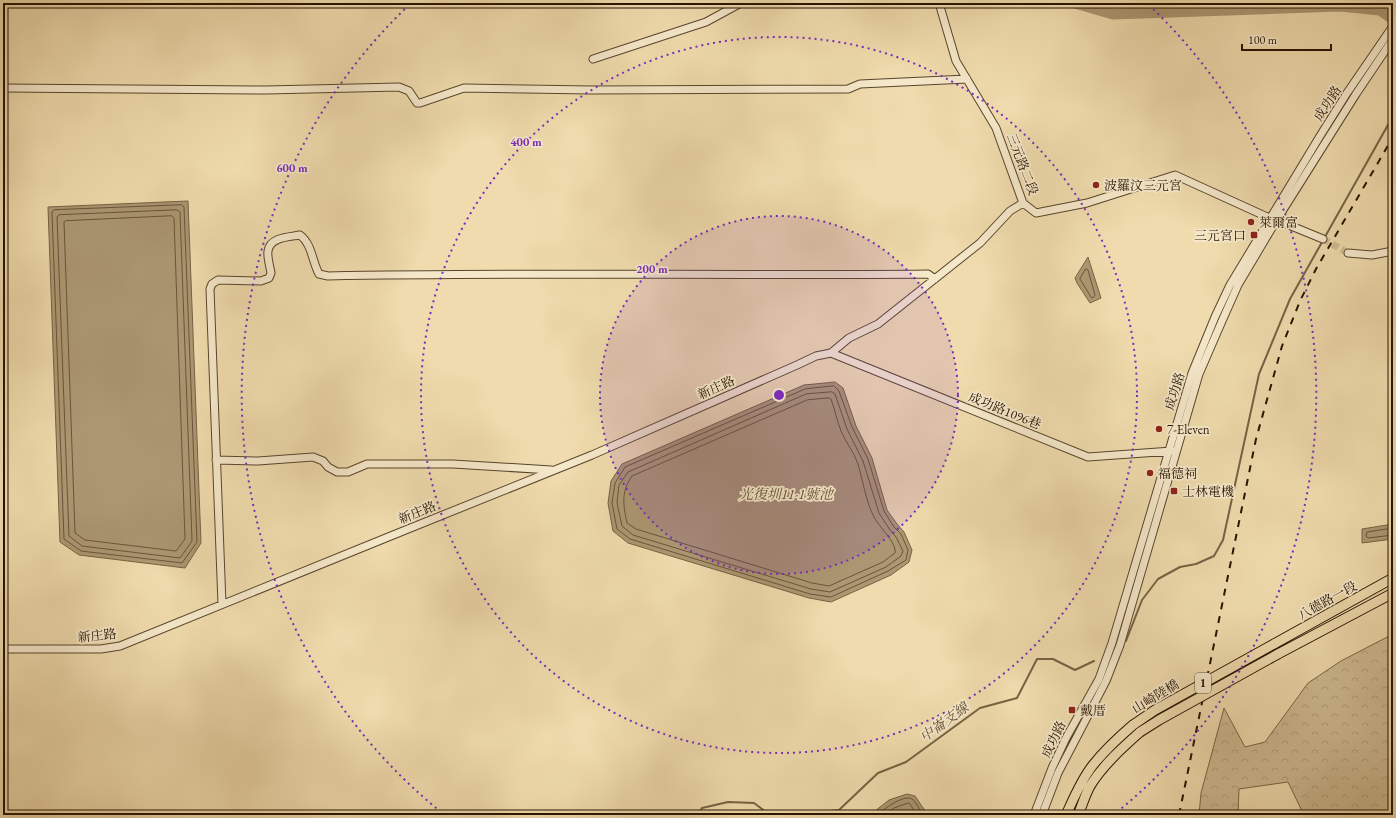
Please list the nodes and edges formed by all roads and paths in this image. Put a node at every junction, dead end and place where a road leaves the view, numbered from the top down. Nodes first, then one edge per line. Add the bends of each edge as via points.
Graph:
1 (741, 3) edge
2 (939, 3) edge
3 (1393, 26) edge
4 (1393, 39) edge
5 (1382, 47) junction
6 (593, 59) dead end
7 (967, 79) junction
8 (3, 88) edge
9 (1023, 203) junction
10 (1273, 219) junction
11 (1322, 239) tunnel mouth
12 (1393, 251) edge
13 (1348, 253) tunnel mouth
14 (935, 279) junction
15 (831, 353) junction
16 (1172, 451) junction
17 (216, 460) junction
18 (554, 470) junction
19 (1393, 578) edge
20 (1393, 593) edge
21 (222, 604) junction
22 (1274, 644) joint
23 (3, 649) edge
24 (1278, 654) joint
25 (1034, 815) edge
26 (1042, 815) edge
27 (1066, 815) edge
28 (1078, 815) edge

1 - 6 street via 706,22
2 - 7 street, 三元路二段 via 956,61
3 - 5 street
4 - 5 street
5 - 10 street, 成功路 via 1330,135
7 - 8 street via 860,84 848,89 464,88 420,103 417,103 409,91 399,87 266,90
7 - 9 street, 三元路二段 via 996,128
9 - 10 street, 三元路二段 via 1036,213 1087,203 1175,175
9 - 14 street via 1010,211 980,243
10 - 11 street, 三元路二段
10 - 16 street, 成功路 via 1238,285 1219,328 1199,374
12 - 13 street via 1372,255
14 - 15 street via 878,324 849,338
14 - 17 street via 928,274 328,276 319,274 307,240 300,234 274,240 268,251 272,273 269,278 261,281 218,280 210,289
15 - 16 street, 成功路1096巷 via 1088,457
15 - 18 street, 新庄路 via 803,362
16 - 25 street, 成功路 via 1112,643 1096,685 1066,738
16 - 26 street, 成功路 via 1120,645 1106,680 1058,774
17 - 18 street via 313,458 322,460 337,472 348,472 367,464 453,464
17 - 21 street
18 - 21 street, 新庄路
19 - 22 main road, 八德路一段 / 1
20 - 24 main road, 八德路一段 / 1
21 - 23 street, 新庄路 via 120,646 101,649
22 - 27 main road, 山崎陸橋 / 1, bridge via 1162,706 1133,725 1092,766
24 - 28 main road, 山崎陸橋 / 1, bridge via 1140,732 1102,770 1090,787

